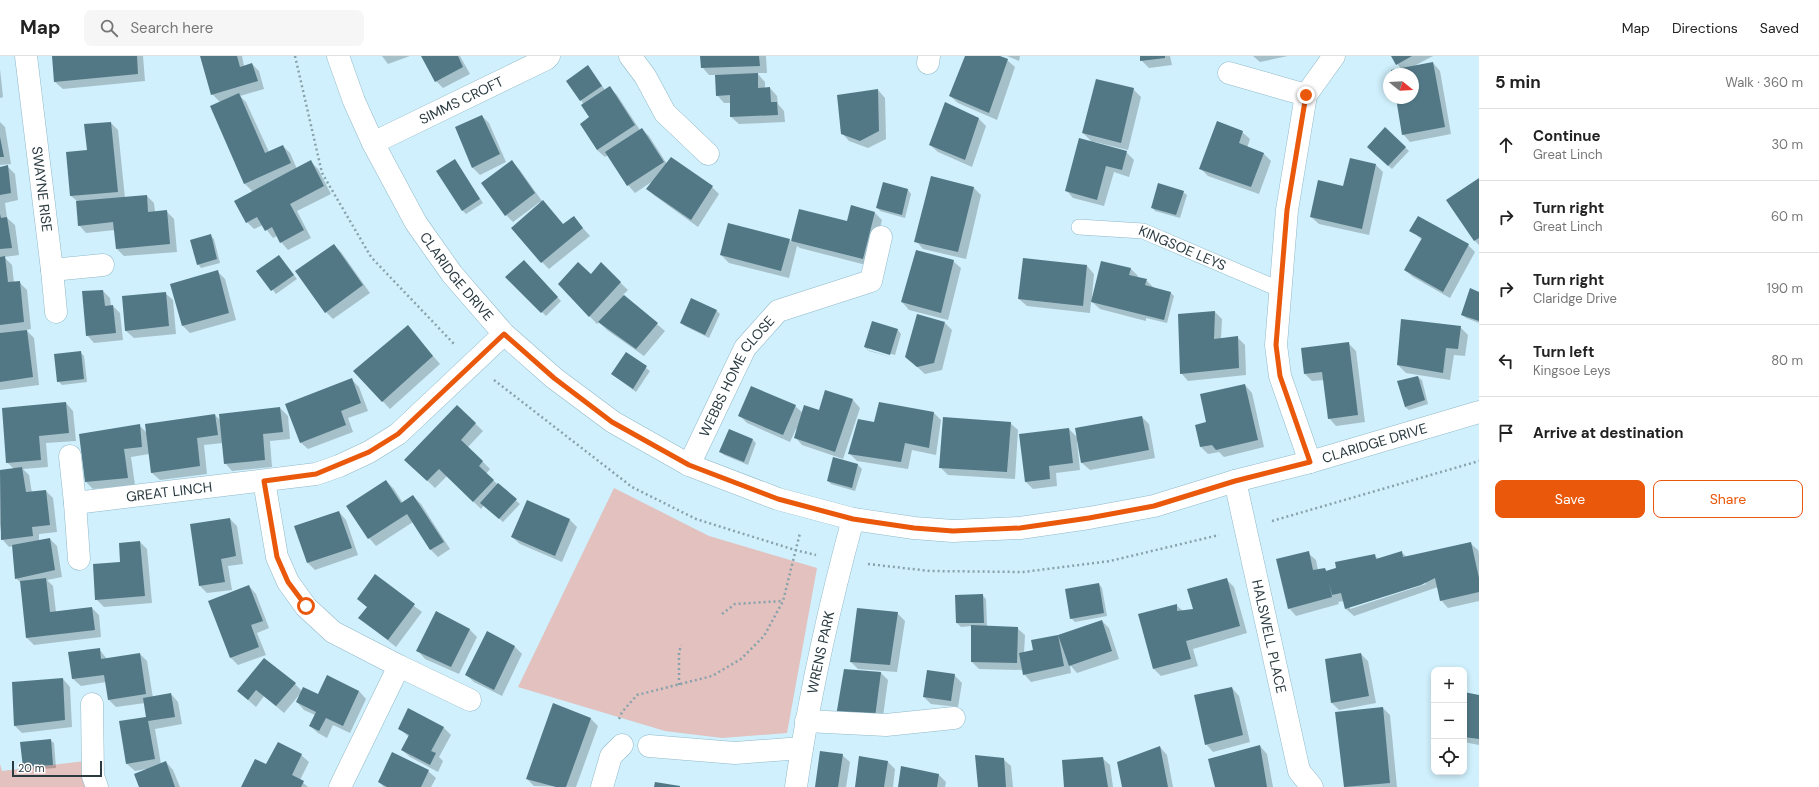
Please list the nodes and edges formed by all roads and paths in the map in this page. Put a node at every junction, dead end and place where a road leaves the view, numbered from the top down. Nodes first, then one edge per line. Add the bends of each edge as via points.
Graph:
1 (26, 56) edge
2 (295, 56) edge
3 (338, 56) edge
4 (549, 56) edge
5 (630, 56) edge
6 (1334, 56) edge
7 (1228, 73) dead end
8 (1306, 95) junction
9 (373, 143) junction
10 (708, 154) dead end
11 (1079, 227) dead end
12 (881, 236) dead end
13 (103, 265) dead end
14 (52, 270) junction
15 (1281, 290) junction
16 (56, 312) dead end
17 (504, 334) junction
18 (472, 363) junction
19 (1479, 412) edge
20 (70, 456) dead end
21 (1479, 461) edge
22 (1310, 462) junction
23 (689, 465) junction
24 (264, 481) junction
25 (1235, 481) junction
26 (75, 503) junction
27 (808, 508) junction
28 (853, 519) junction
29 (1245, 528) junction
30 (795, 550) junction
31 (79, 559) dead end
32 (841, 560) junction
33 (783, 601) junction
34 (722, 614) dead end
35 (681, 645) dead end
36 (400, 666) junction
37 (680, 685) junction
38 (470, 700) dead end
39 (92, 704) dead end
40 (954, 718) dead end
41 (806, 721) junction
42 (649, 746) dead end
43 (802, 748) junction
44 (617, 750) joint
45 (97, 787) edge
46 (340, 787) edge
47 (602, 787) edge
48 (796, 787) edge
49 (1312, 787) edge

1 - 14 street, SWAYNE RISE
2 - 18 path via 322,173 371,256
3 - 9 street, CLARIDGE DRIVE
4 - 9 street, SIMMS CROFT
5 - 10 street via 645,76 666,113
6 - 8 street
7 - 8 street
8 - 15 street via 1287,210
9 - 17 street, CLARIDGE DRIVE via 416,223 452,274
11 - 15 lane, KINGSOE LEYS via 1143,231
12 - 23 street, WEBBS HOME CLOSE via 871,281 778,311 745,348
13 - 14 street
14 - 16 street, SWAYNE RISE
15 - 22 street via 1276,345 1280,376
17 - 18 street, GREAT LINCH
17 - 23 street, CLARIDGE DRIVE via 554,378 612,422
18 - 24 street, GREAT LINCH via 398,434 369,452 316,474
18 - 30 path via 632,487 696,519
19 - 22 street, CLARIDGE DRIVE
20 - 26 street
21 - 29 path
22 - 25 street, CLARIDGE DRIVE
23 - 27 street, CLARIDGE DRIVE
24 - 26 street, GREAT LINCH
24 - 36 street via 277,557 288,582 333,632
25 - 28 street, CLARIDGE DRIVE via 1154,506 1020,528 953,531
25 - 29 street, HALSWELL PLACE
26 - 31 street
27 - 28 street, CLARIDGE DRIVE
27 - 30 path
28 - 32 street, WRENS PARK
29 - 32 path via 1110,561 1023,572 930,571
29 - 49 street, HALSWELL PLACE via 1299,771
30 - 32 path
30 - 33 path
32 - 41 street, WRENS PARK
33 - 34 path via 735,604
33 - 37 path via 764,636 741,659 712,676
35 - 37 path
36 - 38 street
36 - 46 street
37 - 44 path via 637,695 622,712 610,735
39 - 45 street via 93,776
40 - 41 street via 886,724
41 - 43 street, WRENS PARK
42 - 43 street via 735,753
43 - 48 street, WRENS PARK
44 - 47 street

